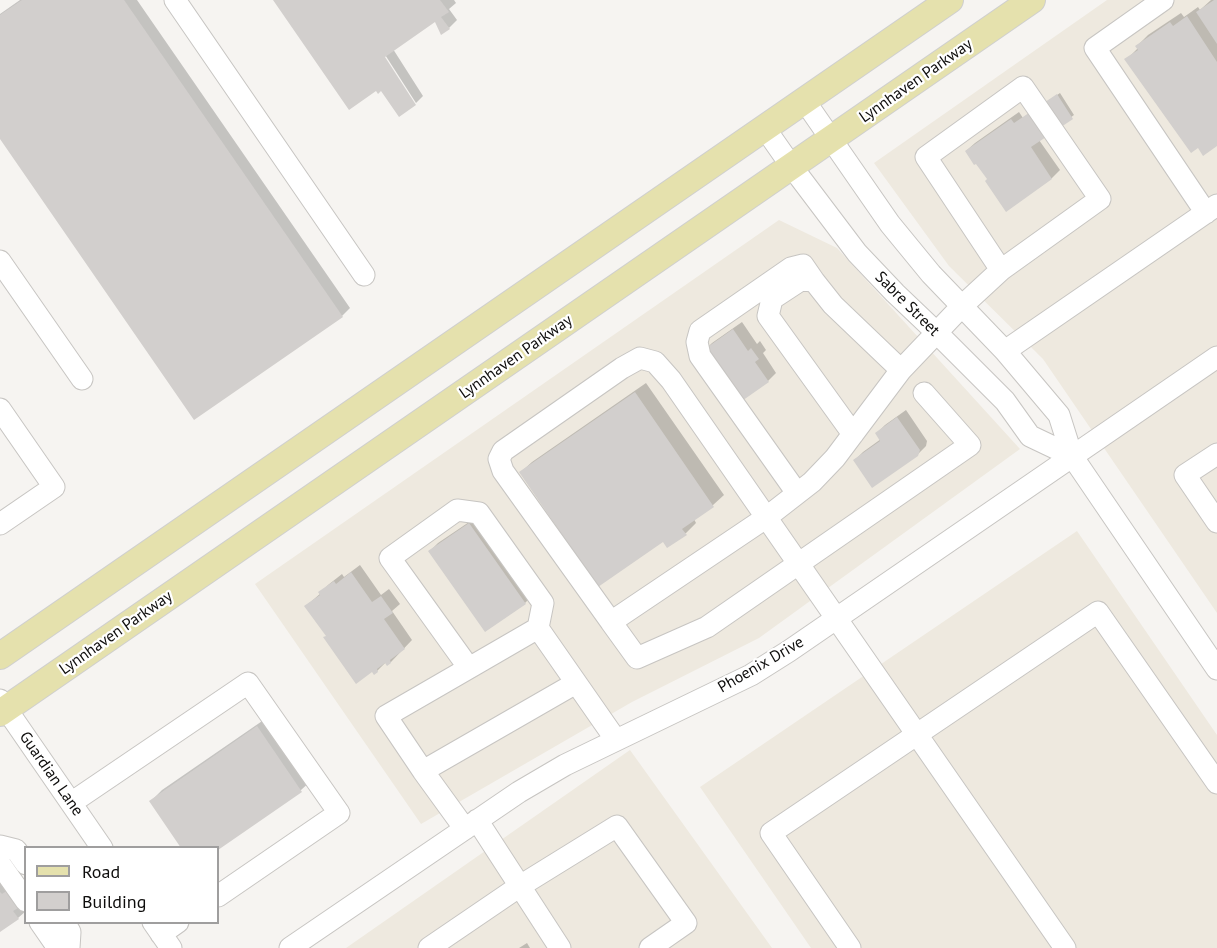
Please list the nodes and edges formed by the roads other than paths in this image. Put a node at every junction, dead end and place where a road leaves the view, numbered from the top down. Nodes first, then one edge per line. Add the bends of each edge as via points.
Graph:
1 (175, 0) edge
2 (950, 0) edge
3 (1032, 0) edge
4 (1163, 0) edge
5 (804, 100) junction
6 (764, 127) junction
7 (832, 140) junction
8 (792, 167) junction
9 (1211, 209) edge
10 (0, 261) edge
11 (1001, 270) junction
12 (364, 275) dead end
13 (814, 281) junction
14 (962, 306) junction
15 (937, 333) junction
16 (1005, 351) junction
17 (1217, 357) edge
18 (901, 370) junction
19 (82, 379) dead end
20 (924, 393) dead end
21 (0, 409) edge
22 (853, 434) junction
23 (1217, 454) edge
24 (1072, 456) junction
25 (797, 493) junction
26 (767, 517) junction
27 (1, 521) edge
28 (1217, 522) edge
29 (799, 563) junction
30 (837, 618) junction
31 (611, 622) junction
32 (538, 628) junction
33 (0, 656) edge
34 (1215, 662) edge
35 (469, 668) junction
36 (576, 683) junction
37 (2, 708) edge
38 (918, 734) junction
39 (616, 740) junction
40 (423, 771) junction
41 (1217, 783) edge
42 (71, 803) junction
43 (471, 825) junction
44 (0, 846) edge
45 (101, 846) edge
46 (24, 861) edge
47 (0, 864) edge
48 (520, 886) junction
49 (219, 895) edge
50 (24, 898) edge
51 (41, 924) edge
52 (65, 924) edge
53 (58, 948) edge
54 (69, 948) edge
55 (290, 948) edge
56 (429, 948) edge
57 (560, 948) edge
58 (650, 948) edge
59 (850, 948) edge
60 (1065, 948) edge

1 - 12 street
2 - 5 main road
3 - 7 main road, Lynnhaven Parkway
4 - 9 street via 1095,48
5 - 6 main road
5 - 7 street
6 - 8 street, Sabre Street
6 - 33 main road
7 - 8 main road, Lynnhaven Parkway
7 - 14 street via 890,224
8 - 15 street, Sabre Street via 857,253
8 - 37 main road, Lynnhaven Parkway
9 - 16 street
10 - 19 street
11 - 11 street via 1100,199 1023,87 926,157
11 - 14 street
13 - 18 street via 833,305
13 - 22 street via 801,280 772,299 768,316
13 - 25 street via 803,266 791,268 700,331 698,342 700,356
14 - 15 street
14 - 16 street
15 - 18 street
15 - 24 street, Sabre Street via 1005,401 1030,436
16 - 24 street via 1059,415
17 - 24 street, Phoenix Drive
18 - 22 street
20 - 29 street via 969,445
21 - 27 street via 54,487
22 - 25 street via 835,458
23 - 28 street via 1185,475
24 - 30 street, Phoenix Drive
24 - 34 street
25 - 26 street
26 - 29 street
26 - 31 street
26 - 31 street via 655,362 640,358 622,368 503,451 499,459 503,471
29 - 30 street
29 - 31 street via 707,627 637,658
30 - 38 street
30 - 39 street, Phoenix Drive via 751,675
32 - 35 street
32 - 35 street via 543,603 479,513 457,510 390,558
32 - 36 street
35 - 40 street via 386,716
36 - 39 street
36 - 40 street
37 - 42 street, Guardian Lane
38 - 41 street via 1098,612
38 - 59 street via 771,833
38 - 60 street
39 - 43 street, Phoenix Drive via 565,765
40 - 43 street
42 - 45 street, Guardian Lane
42 - 49 street via 248,683 339,813
43 - 48 street
43 - 55 street, Phoenix Drive
44 - 46 street via 16,850
47 - 50 street
48 - 56 street
48 - 57 street
48 - 58 street via 617,826 686,923
51 - 53 street
52 - 54 street via 70,932

